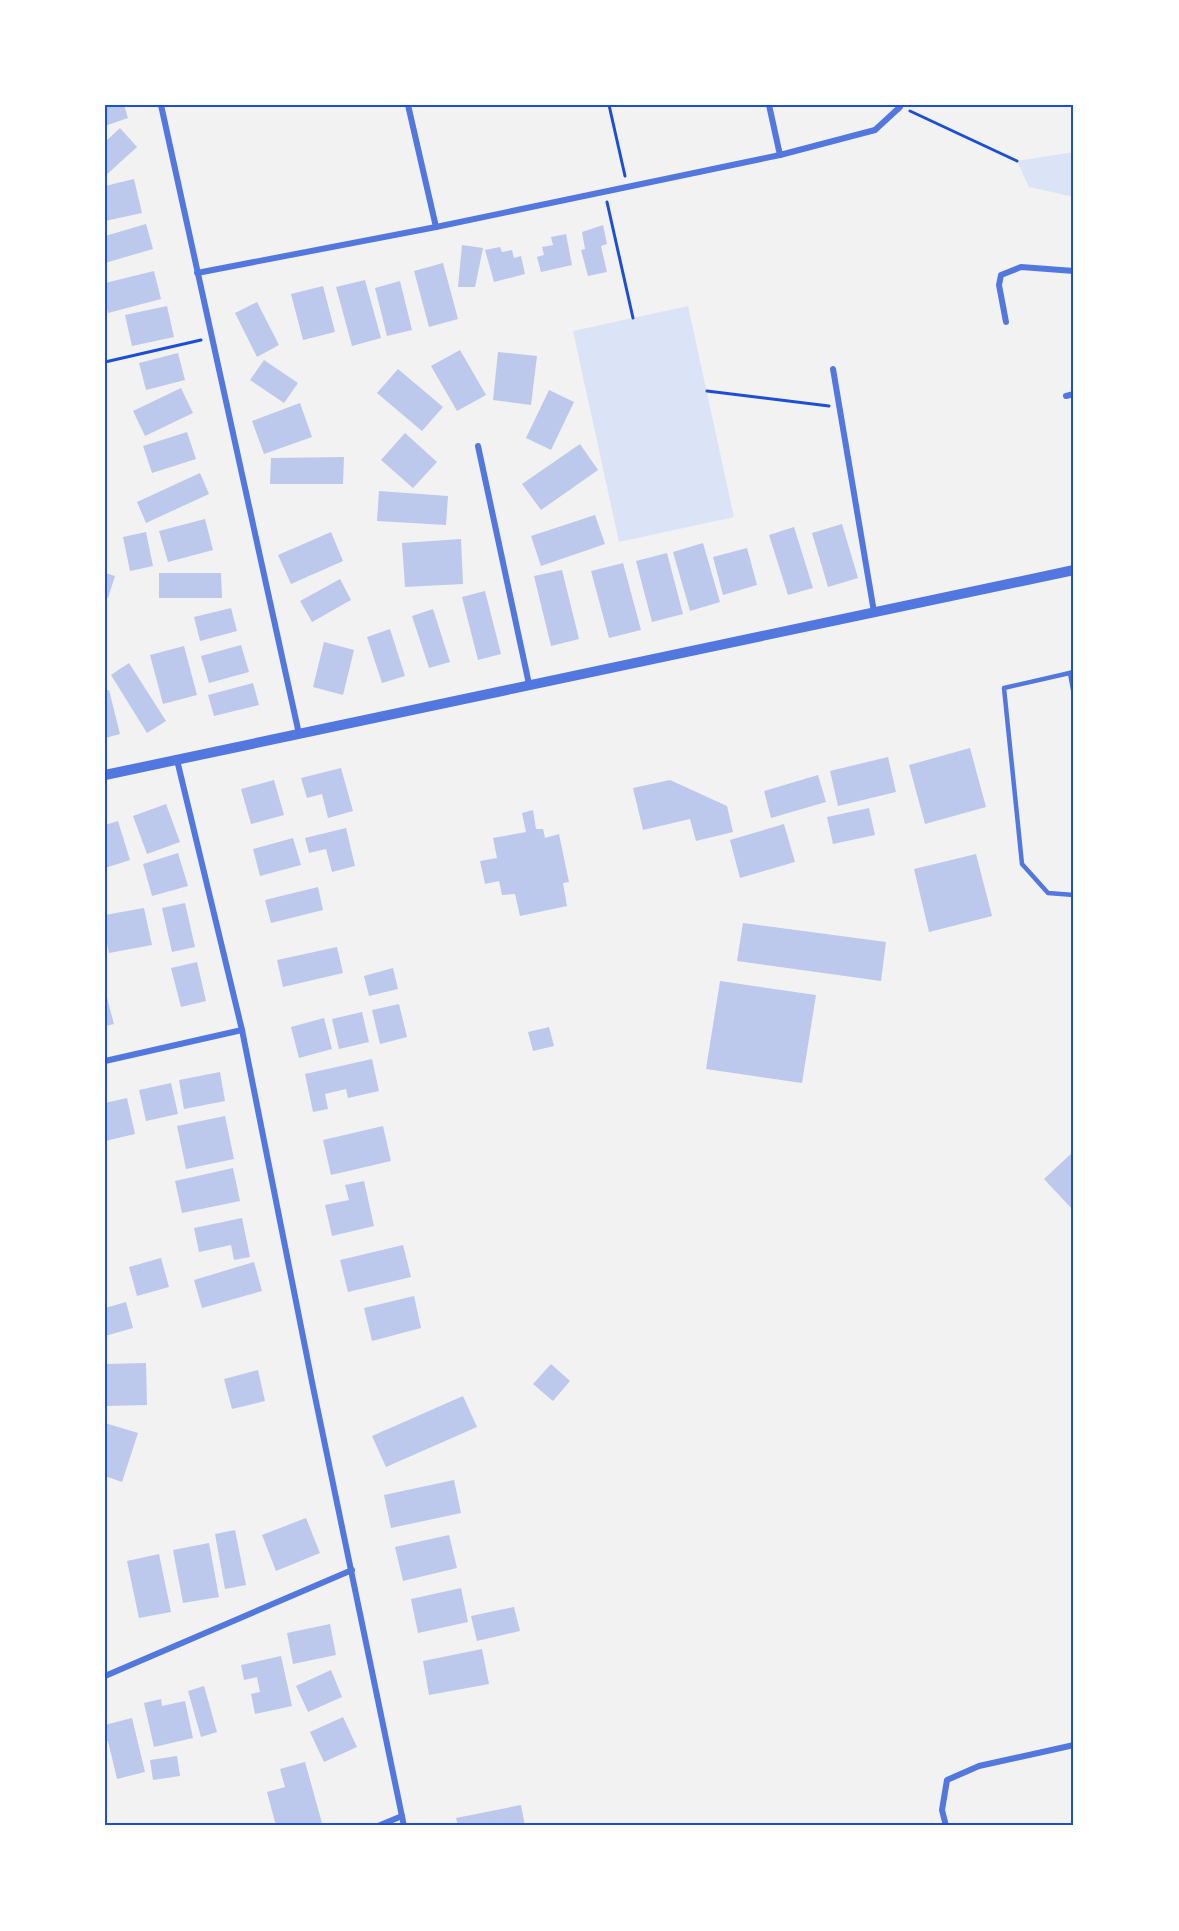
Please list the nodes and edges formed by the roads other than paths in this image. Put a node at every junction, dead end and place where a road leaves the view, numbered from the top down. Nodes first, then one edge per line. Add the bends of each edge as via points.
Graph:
1 (161, 105) edge
2 (408, 105) edge
3 (768, 105) edge
4 (900, 107) road end
5 (780, 155) junction
6 (436, 227) junction
7 (1074, 271) edge
8 (197, 273) junction
9 (1006, 322) dead end
10 (833, 369) dead end
11 (1074, 393) edge
12 (1066, 396) dead end
13 (478, 446) dead end
14 (1074, 570) edge
15 (874, 612) junction
16 (1072, 672) edge
17 (529, 684) junction
18 (1074, 695) edge
19 (298, 734) junction
20 (177, 760) junction
21 (105, 775) edge
22 (1074, 895) edge
23 (242, 1030) junction
24 (105, 1061) edge
25 (352, 1570) junction
26 (105, 1676) edge
27 (1074, 1745) edge
28 (402, 1816) junction
29 (378, 1826) edge
30 (404, 1826) edge
31 (946, 1826) edge

1 - 8 street
2 - 6 street
3 - 5 street
4 - 5 street via 875,130
5 - 6 street
6 - 8 street
7 - 9 street via 1021,267 1001,276
8 - 19 street
10 - 15 street
11 - 12 street
13 - 17 street
14 - 15 street
15 - 17 street
16 - 18 lane
16 - 22 lane via 1004,688 1022,864 1048,893
17 - 19 street
19 - 20 street
20 - 21 street
20 - 23 street
23 - 24 street
23 - 25 street
25 - 26 street
25 - 28 street
27 - 31 street via 979,1766 947,1780 942,1810
28 - 29 street
28 - 30 street

